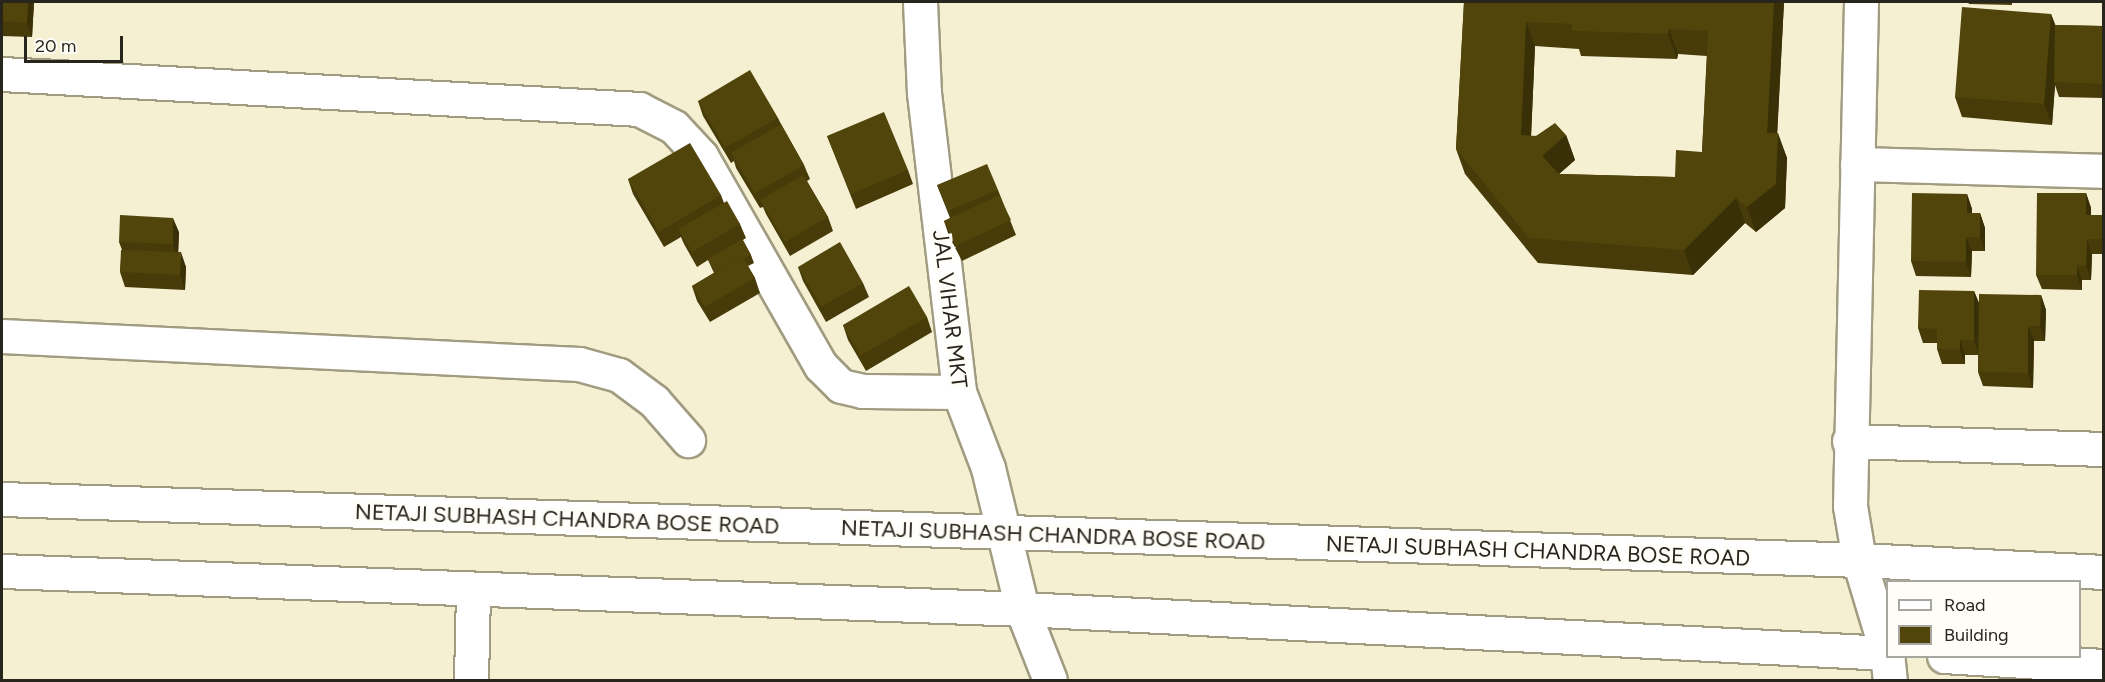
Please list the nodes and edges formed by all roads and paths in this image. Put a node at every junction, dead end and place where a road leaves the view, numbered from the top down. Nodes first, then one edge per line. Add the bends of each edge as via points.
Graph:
1 (920, 2) edge
2 (1861, 2) edge
3 (2, 74) edge
4 (1857, 164) junction
5 (2103, 171) edge
6 (2, 336) edge
7 (959, 392) junction
8 (688, 440) dead end
9 (1849, 441) junction
10 (2103, 449) edge
11 (2, 499) edge
12 (1006, 534) junction
13 (1859, 561) junction
14 (2, 571) edge
15 (2103, 572) edge
16 (473, 590) junction
17 (1022, 609) junction
18 (1886, 650) edge
19 (1886, 653) edge
20 (1888, 658) edge
21 (1962, 658) edge
22 (2103, 666) edge
23 (471, 681) edge
24 (1050, 681) edge
25 (1890, 681) edge

1 - 7 main road, JAL VIHAR MKT via 924,93
2 - 4 main road
3 - 7 main road via 639,109 674,127 701,156 821,366 841,386 862,391
4 - 5 main road
4 - 9 main road
6 - 8 main road via 579,363 619,375 654,401
7 - 12 main road, JAL VIHAR MKT via 988,468
9 - 10 main road
9 - 13 main road via 1850,506
11 - 12 main road, NETAJI SUBHASH CHANDRA BOSE ROAD
12 - 13 main road, NETAJI SUBHASH CHANDRA BOSE ROAD
12 - 17 main road, JAL VIHAR MKT
13 - 15 main road, NETAJI SUBHASH CHANDRA BOSE ROAD
13 - 18 main road
14 - 16 main road
16 - 17 main road
16 - 23 main road
17 - 19 main road
17 - 24 main road, JAL VIHAR MKT
20 - 25 main road
21 - 22 main road

